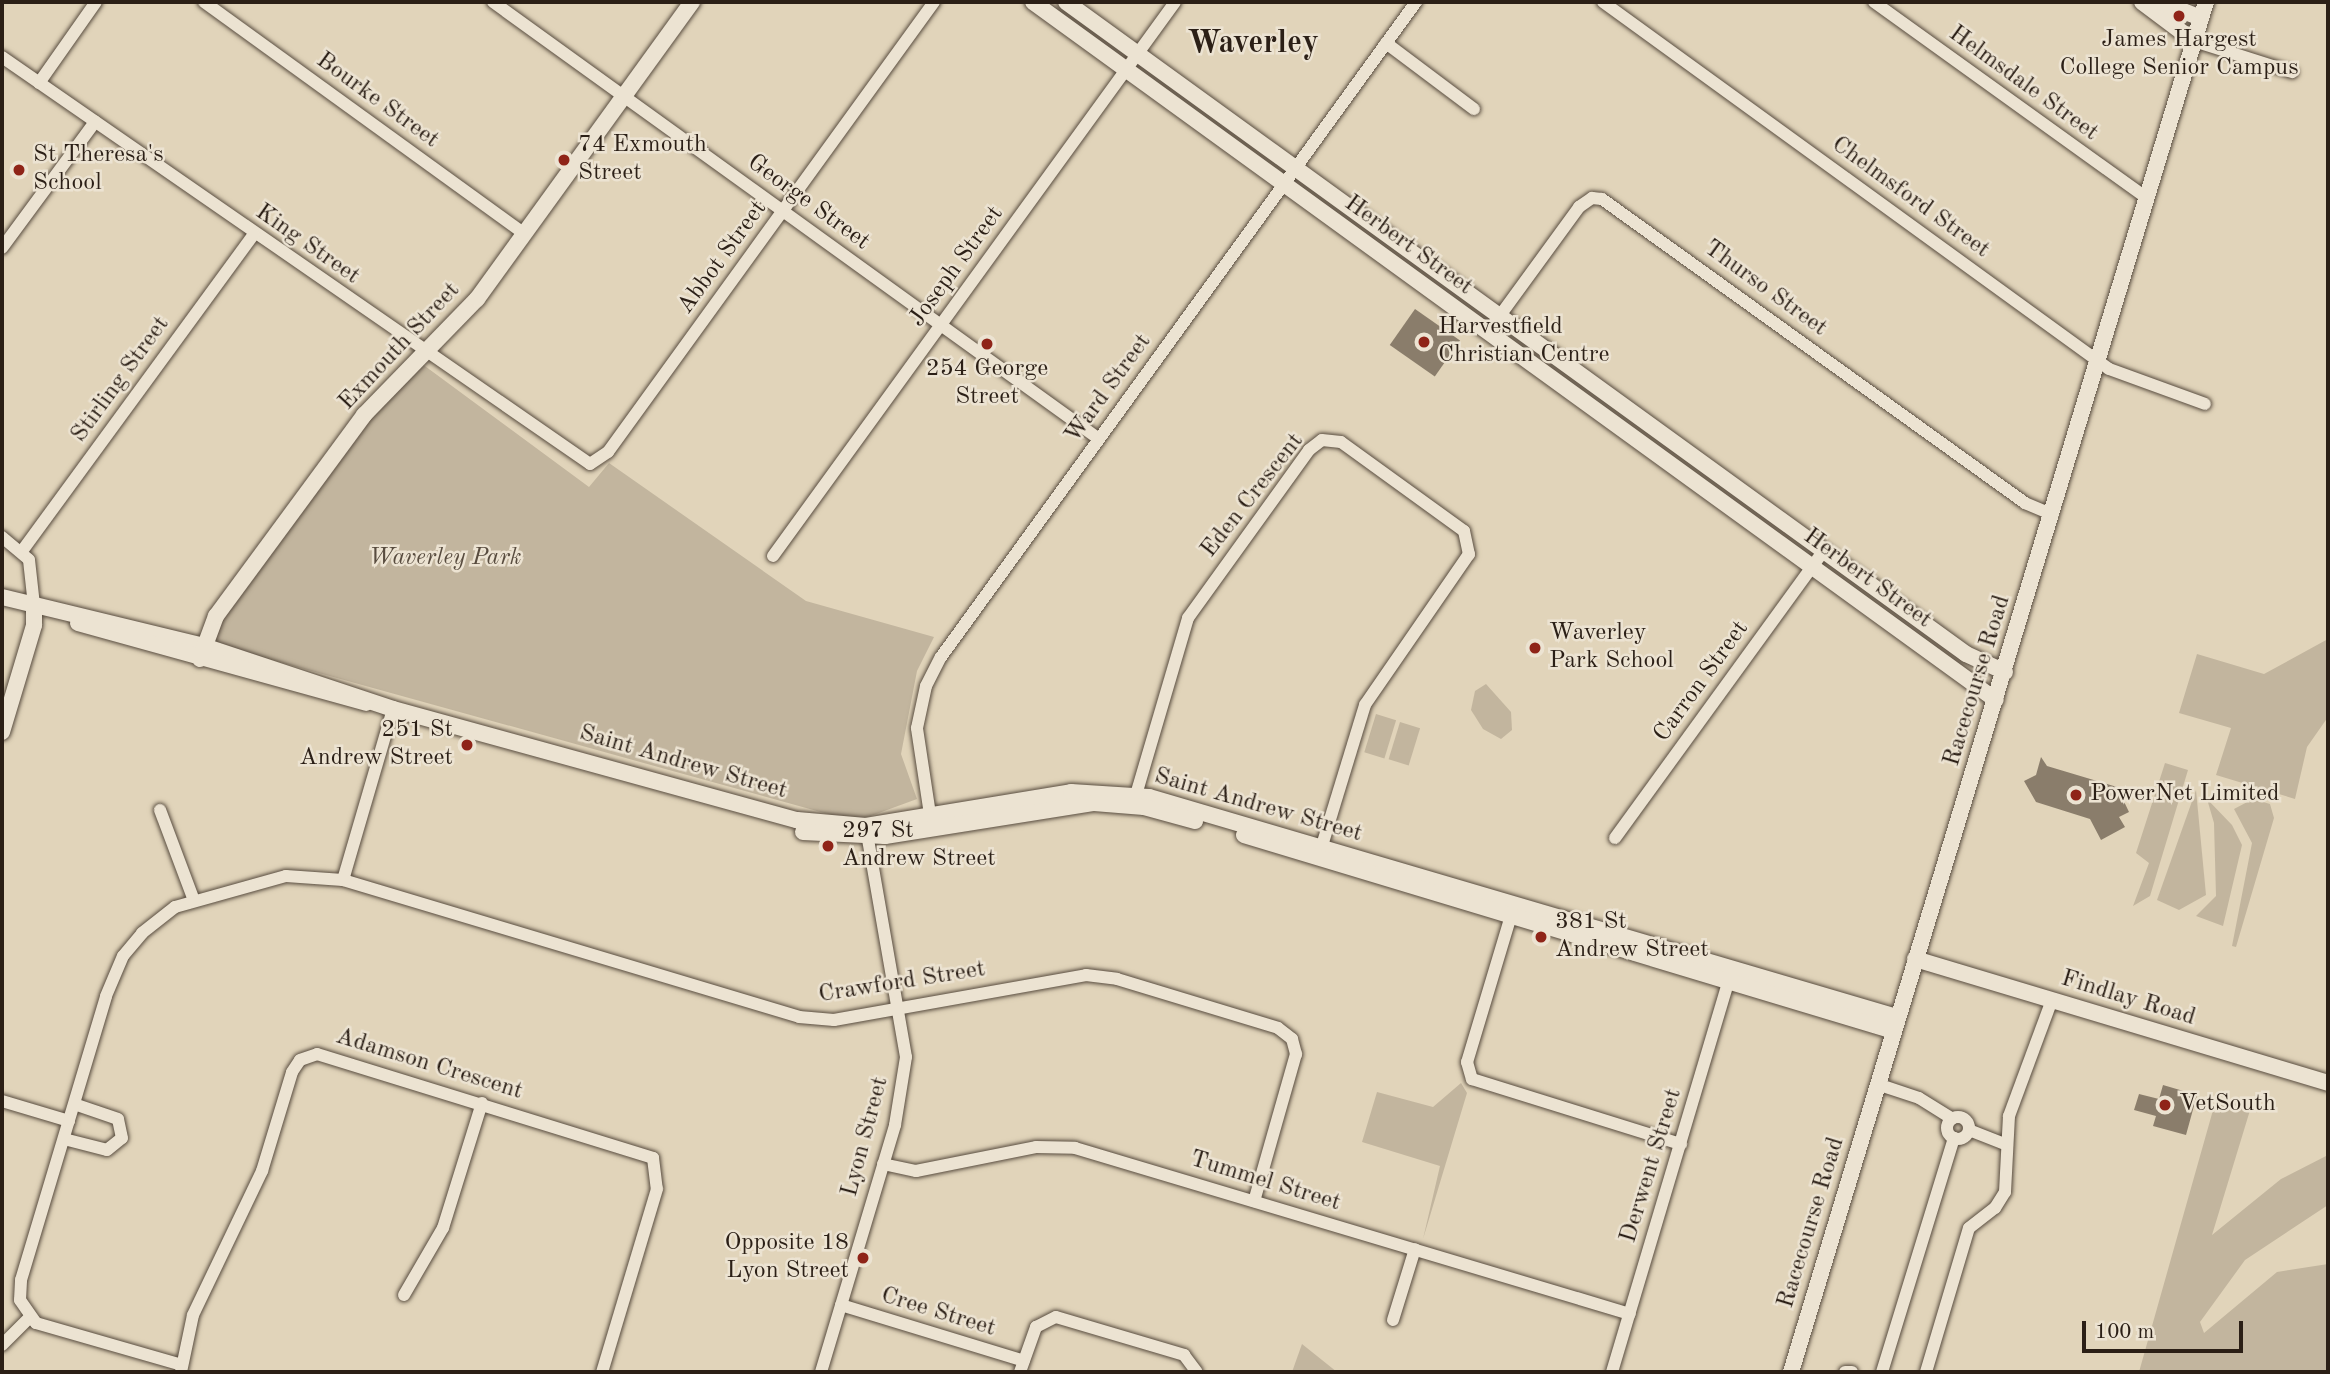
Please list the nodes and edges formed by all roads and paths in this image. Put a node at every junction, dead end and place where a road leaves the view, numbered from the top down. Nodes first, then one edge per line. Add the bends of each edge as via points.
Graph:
1 (96, 2) edge
2 (204, 2) edge
3 (493, 2) edge
4 (692, 2) edge
5 (934, 2) edge
6 (1032, 2) edge
7 (1066, 2) edge
8 (1175, 2) edge
9 (1416, 2) edge
10 (1603, 2) edge
11 (1874, 2) edge
12 (2142, 2) edge
13 (2160, 2) edge
14 (2203, 10) edge
15 (2194, 41) junction
16 (1386, 43) junction
17 (1138, 54) junction
18 (2, 57) edge
19 (1126, 69) junction
20 (2292, 72) dead end
21 (39, 83) junction
22 (625, 96) junction
23 (1474, 109) dead end
24 (95, 122) junction
25 (1295, 168) junction
26 (1283, 184) junction
27 (2148, 200) junction
28 (783, 210) junction
29 (254, 234) junction
30 (525, 234) junction
31 (2, 248) edge
32 (1500, 316) junction
33 (941, 324) junction
34 (1488, 332) junction
35 (425, 355) junction
36 (2099, 362) junction
37 (2205, 404) dead end
38 (1664, 435) junction
39 (1099, 439) junction
40 (1653, 452) junction
41 (590, 464) joint
42 (2053, 516) junction
43 (2, 537) edge
44 (1824, 550) junction
45 (22, 551) junction
46 (773, 556) dead end
47 (1812, 567) junction
48 (2, 597) edge
49 (34, 605) junction
50 (202, 653) junction
51 (2005, 672) junction
52 (1996, 700) junction
53 (393, 709) junction
54 (2, 732) edge
55 (1133, 800) junction
56 (160, 810) dead end
57 (931, 824) junction
58 (866, 831) junction
59 (1615, 838) dead end
60 (1320, 853) junction
61 (343, 880) junction
62 (193, 898) junction
63 (1512, 911) junction
64 (1915, 959) junction
65 (1731, 976) junction
66 (2052, 1000) junction
67 (900, 1008) junction
68 (1895, 1024) junction
69 (2328, 1083) edge
70 (1877, 1084) junction
71 (2, 1101) edge
72 (482, 1102) junction
73 (74, 1104) junction
74 (1952, 1119) junction
75 (69, 1121) junction
76 (1969, 1130) junction
77 (1954, 1138) junction
78 (64, 1139) junction
79 (1681, 1144) junction
80 (2007, 1145) junction
81 (883, 1164) junction
82 (1254, 1200) junction
83 (1415, 1249) junction
84 (404, 1294) dead end
85 (841, 1305) junction
86 (1630, 1314) junction
87 (30, 1317) junction
88 (1393, 1320) dead end
89 (2, 1345) edge
90 (1022, 1366) edge
91 (181, 1368) edge
92 (602, 1372) edge
93 (821, 1372) edge
94 (1197, 1372) edge
95 (1612, 1372) edge
96 (1791, 1372) edge
97 (1846, 1372) edge
98 (1852, 1372) edge
99 (1882, 1372) edge
100 (1926, 1372) edge

1 - 21 street
2 - 30 street, Bourke Street
3 - 22 street, George Street
4 - 22 street, Exmouth Street
5 - 28 street, Abbot Street
6 - 19 street, Herbert Street
7 - 17 street, Herbert Street
8 - 17 street, Joseph Street
9 - 16 street, Ward Street
10 - 36 street, Chelmsford Street
11 - 27 street, Helmsdale Street
12 - 15 street
13 - 14 street
14 - 15 street, Racecourse Road
15 - 20 street
15 - 27 street, Racecourse Road
16 - 23 street
16 - 25 street, Ward Street
17 - 19 street, Joseph Street
17 - 25 street, Herbert Street
18 - 21 street, King Street
19 - 26 street, Herbert Street
19 - 33 street, Joseph Street
21 - 24 street, King Street
22 - 28 street, George Street
22 - 30 street, Exmouth Street
24 - 29 street, King Street
24 - 31 street
25 - 26 street, Ward Street
25 - 32 street, Herbert Street
26 - 34 street, Herbert Street
26 - 39 street, Ward Street
27 - 36 street, Racecourse Road
28 - 33 street, George Street
28 - 41 street, Abbot Street via 608,452
29 - 35 street, King Street
29 - 45 street, Stirling Street
30 - 35 street, Exmouth Street via 470,309
32 - 34 street, Thurso Street
32 - 38 street, Herbert Street
32 - 42 street, Thurso Street via 1579,206 1592,198 1602,199 2025,503
33 - 39 street, George Street
33 - 46 street, Joseph Street
34 - 40 street, Herbert Street
35 - 41 street, King Street
35 - 50 street, Exmouth Street via 364,415 216,615
36 - 37 street, Chelmsford Street
36 - 42 street, Racecourse Road
38 - 40 street
38 - 44 street, Herbert Street
39 - 57 street, Ward Street via 932,673 916,741
40 - 47 street, Herbert Street
42 - 51 street, Racecourse Road
43 - 45 street
44 - 47 street, Carron Street
44 - 51 street, Herbert Street via 1966,654
45 - 49 street via 30,565
47 - 52 street, Herbert Street
47 - 59 street, Carron Street
48 - 49 street, Saint Andrew Street
49 - 50 street, Saint Andrew Street
49 - 54 street
50 - 53 street, Saint Andrew Street
51 - 52 street, Racecourse Road
52 - 64 street, Racecourse Road
53 - 58 street, Saint Andrew Street via 797,820
53 - 61 street
55 - 57 street, Saint Andrew Street via 1071,792
55 - 60 street, Saint Andrew Street
55 - 60 street, Eden Crescent via 1188,618 1310,450 1322,440 1341,442 1464,531 1469,554 1365,705
56 - 62 street
57 - 58 street, Saint Andrew Street
58 - 67 street, Lyon Street
60 - 63 street, Saint Andrew Street
61 - 62 street, Crawford Street via 286,876
61 - 67 street, Crawford Street via 799,1017 834,1020
62 - 73 street, Crawford Street via 152,923 123,956
63 - 65 street, Saint Andrew Street
63 - 79 street via 1466,1062 1472,1079
64 - 66 street, Findlay Road
64 - 68 street, Racecourse Road
65 - 68 street, Saint Andrew Street
65 - 79 street, Derwent Street
66 - 69 street, Findlay Road
66 - 80 street via 2009,1116
67 - 81 street, Lyon Street via 904,1080
67 - 82 street, Crawford Street via 1053,978 1094,976 1286,1033 1294,1046 1295,1063
68 - 70 street, Racecourse Road
70 - 74 street via 1919,1098
70 - 96 street, Racecourse Road
71 - 75 street
72 - 84 street via 443,1228
72 - 91 street, Adamson Crescent via 330,1056 300,1060 262,1171 193,1315
72 - 92 street, Adamson Crescent via 640,1150 657,1164 657,1189
73 - 75 street, Crawford Street
73 - 78 street via 118,1119 122,1138 107,1150
74 - 76 street via 1963,1118
74 - 77 street via 1947,1127
75 - 78 street, Crawford Street
76 - 77 street
76 - 80 street
77 - 99 street
78 - 87 street, Crawford Street via 21,1280 20,1300
79 - 86 street, Derwent Street
80 - 100 street via 2005,1192 1995,1208 1969,1228
81 - 82 street, Tummel Street via 916,1171 1062,1147
81 - 85 street, Lyon Street
82 - 83 street, Tummel Street
83 - 86 street, Tummel Street
83 - 88 street
85 - 90 street, Cree Street
85 - 93 street, Lyon Street
86 - 95 street, Derwent Street
87 - 89 street
87 - 91 street via 56,1331
90 - 94 street via 1036,1327 1056,1317 1185,1355
97 - 98 street

